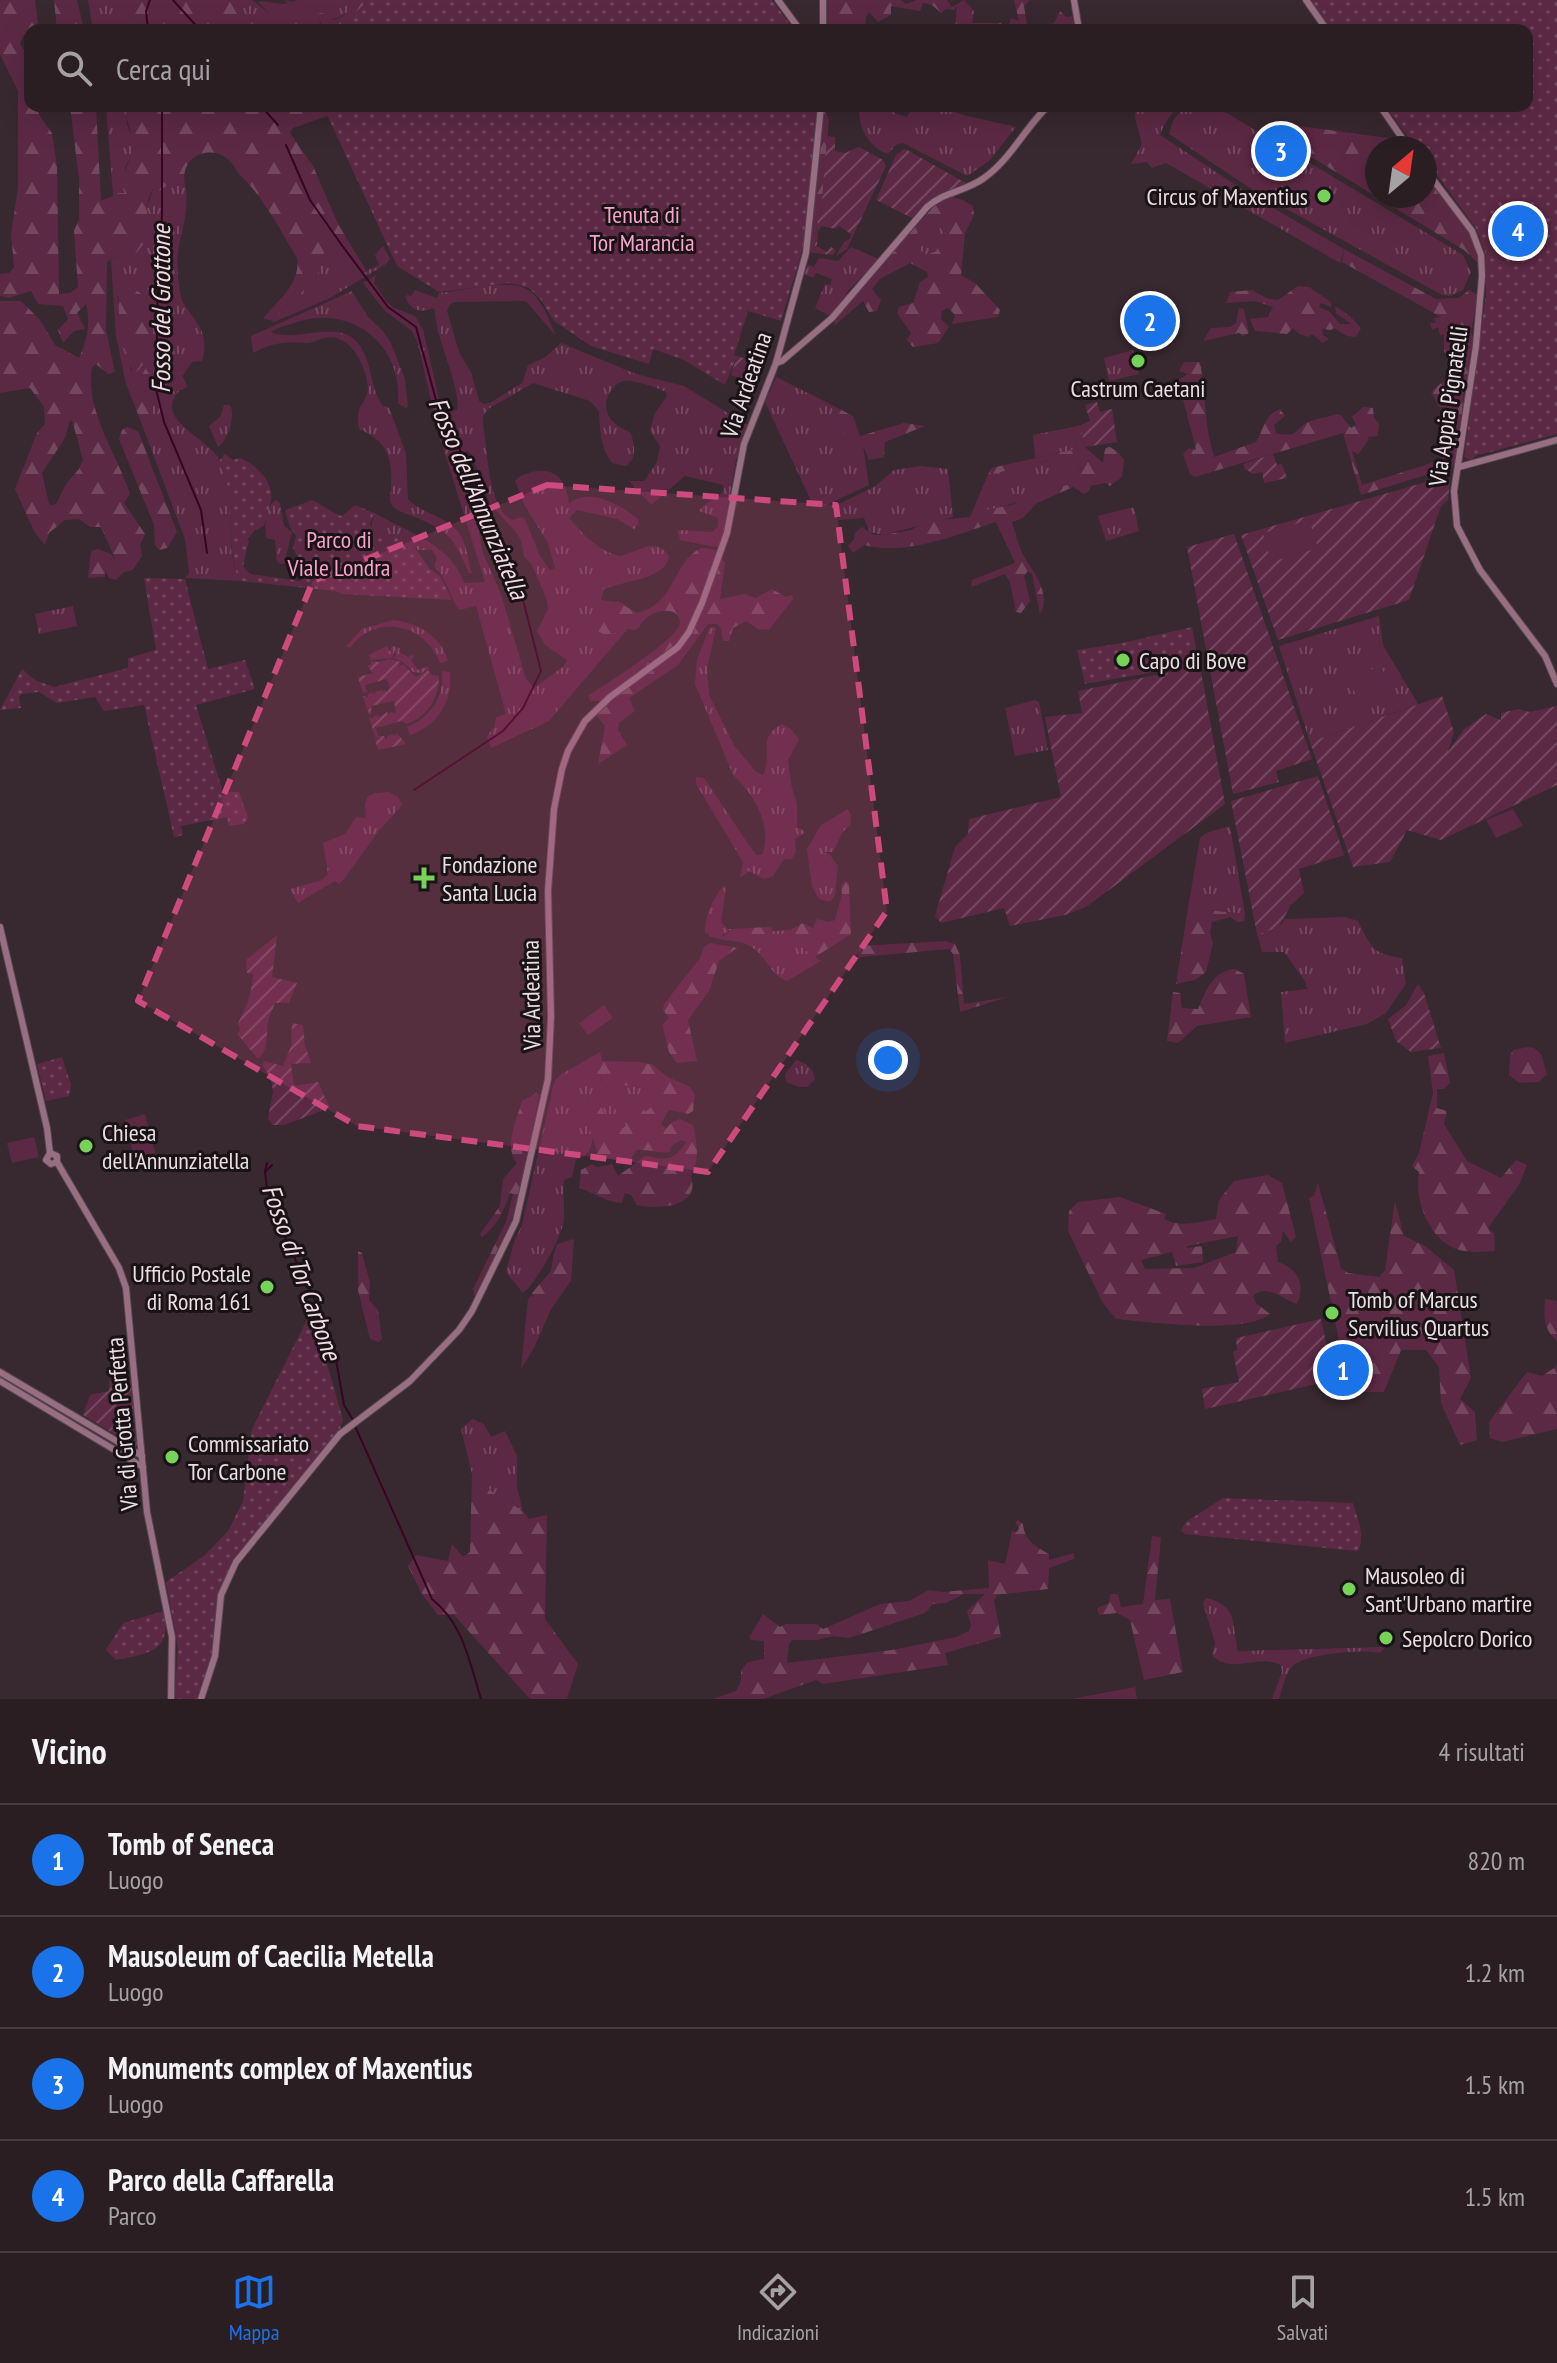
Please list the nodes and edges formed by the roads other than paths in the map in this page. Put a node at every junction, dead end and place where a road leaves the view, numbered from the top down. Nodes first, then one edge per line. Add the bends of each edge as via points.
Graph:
1 (778, 0) edge
2 (823, 0) edge
3 (1074, 0) edge
4 (1306, 0) edge
5 (796, 24) edge
6 (823, 24) edge
7 (1078, 24) edge
8 (1323, 24) edge
9 (820, 112) edge
10 (1043, 112) edge
11 (1384, 112) edge
12 (1401, 136) edge
13 (1437, 185) edge
14 (776, 363) junction
15 (1557, 440) edge
16 (1459, 467) junction
17 (1557, 684) edge
18 (0, 927) edge
19 (0, 1372) edge
20 (0, 1381) edge
21 (142, 1456) junction
22 (143, 1467) junction
23 (171, 1699) edge
24 (201, 1699) edge

1 - 5 main road
2 - 6 main road
3 - 7 main road
4 - 8 main road
9 - 14 main road, Via Ardeatina via 809,239
10 - 14 main road via 983,180 932,202 832,318
11 - 12 main road
13 - 16 main road, Via Appia Pignatelli via 1472,231 1481,255 1476,346
14 - 24 main road, Via Ardeatina via 744,444 727,533 692,628 672,653 596,709 564,760 548,891 548,1079 516,1221 459,1330 410,1381 353,1422 325,1451 230,1573
15 - 16 main road
16 - 17 main road, Via Appia Pignatelli via 1453,504 1461,538 1502,603 1545,656
18 - 21 main road, Via di Grotta Perfetta via 44,1111 50,1153 46,1158 57,1162 124,1280
19 - 21 main road
20 - 22 main road
21 - 22 main road, Via di Grotta Perfetta
22 - 23 main road, Via di Grotta Perfetta via 150,1532 172,1631

